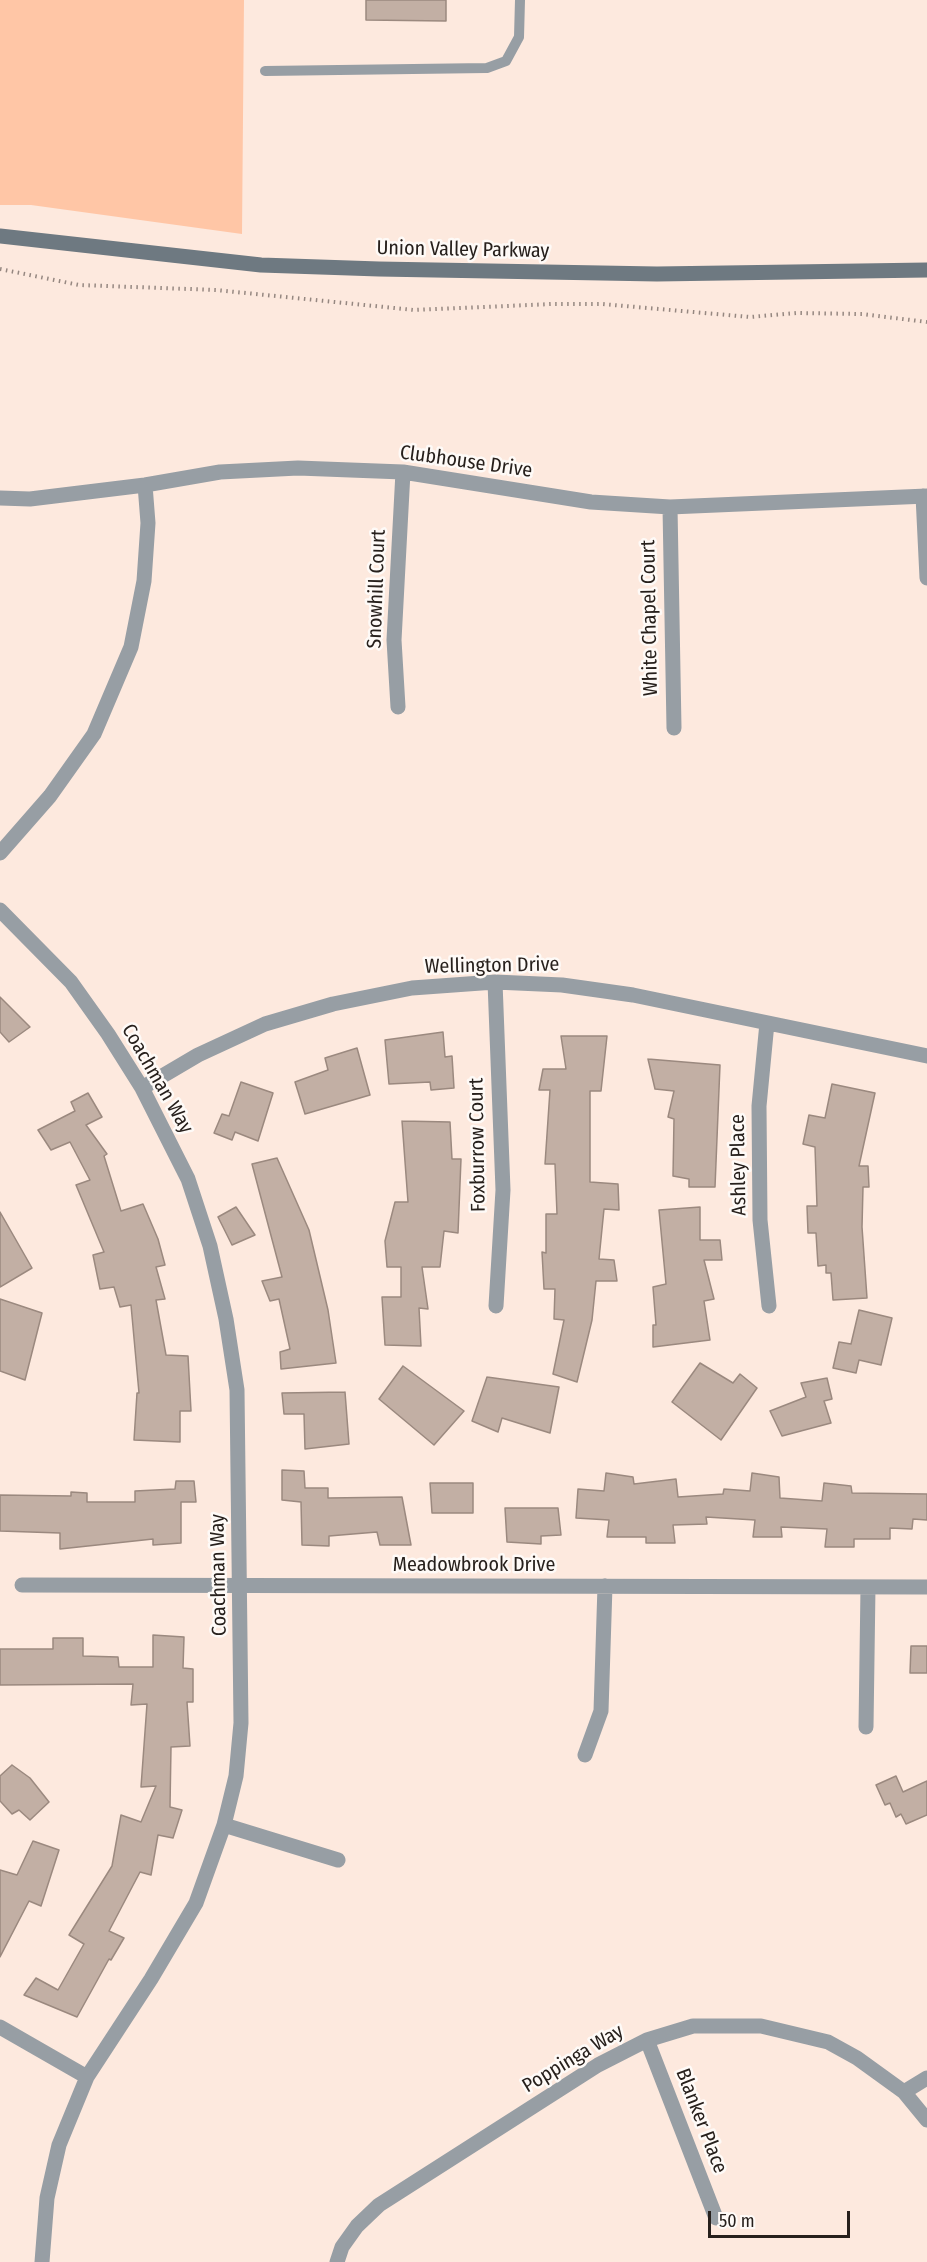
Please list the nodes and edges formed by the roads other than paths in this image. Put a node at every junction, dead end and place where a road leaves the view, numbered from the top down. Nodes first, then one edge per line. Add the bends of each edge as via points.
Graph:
1 (520, 0) edge
2 (265, 71) dead end
3 (0, 236) edge
4 (927, 270) edge
5 (404, 472) junction
6 (145, 485) junction
7 (925, 496) edge
8 (0, 498) edge
9 (670, 507) junction
10 (927, 578) edge
11 (398, 706) dead end
12 (674, 728) dead end
13 (0, 853) edge
14 (0, 910) edge
15 (495, 982) junction
16 (767, 1023) junction
17 (927, 1056) edge
18 (142, 1088) junction
19 (496, 1306) dead end
20 (769, 1306) dead end
21 (22, 1585) dead end
22 (240, 1585) junction
23 (604, 1586) junction
24 (868, 1587) junction
25 (927, 1587) edge
26 (866, 1728) dead end
27 (585, 1755) dead end
28 (224, 1825) junction
29 (338, 1860) dead end
30 (0, 2027) edge
31 (647, 2040) junction
32 (87, 2077) junction
33 (927, 2078) edge
34 (904, 2092) junction
35 (927, 2120) edge
36 (717, 2218) dead end
37 (42, 2262) edge
38 (337, 2262) edge

1 - 2 lane via 519,37 506,61 486,68
3 - 4 street, Union Valley Parkway via 250,264 379,269 657,274
5 - 6 street, Clubhouse Drive via 298,468 220,472
5 - 9 street, Clubhouse Drive via 591,502
5 - 11 street, Snowhill Court via 394,640
6 - 8 street, Clubhouse Drive via 30,499
6 - 13 street via 148,523 144,581 131,647 94,734 50,796
7 - 9 street, Clubhouse Drive
7 - 10 street
9 - 12 street, White Chapel Court
14 - 18 street, Coachman Way via 71,982
15 - 16 street, Wellington Drive via 562,985 633,995
15 - 18 street, Wellington Drive via 412,988 333,1004 265,1024 198,1055
15 - 19 street, Foxburrow Court via 503,1190
16 - 17 street, Wellington Drive
16 - 20 street, Ashley Place via 759,1117 760,1220
18 - 22 street, Coachman Way via 188,1179 210,1246 226,1318 237,1390
21 - 22 street, Meadowbrook Drive
22 - 23 street, Meadowbrook Drive
22 - 28 street, Coachman Way via 241,1723 236,1776
23 - 24 street, Meadowbrook Drive
23 - 27 street via 601,1711
24 - 25 street, Meadowbrook Drive
24 - 26 street
28 - 29 street
28 - 32 street, Coachman Way via 196,1903
30 - 32 street
31 - 34 street, Poppinga Way via 693,2026 761,2026 783,2030 828,2042
31 - 36 street, Blanker Place
31 - 38 street, Poppinga Way via 598,2065 380,2205 357,2226
32 - 37 street, Coachman Way via 59,2145 47,2198
33 - 34 street
34 - 35 street, Poppinga Way

